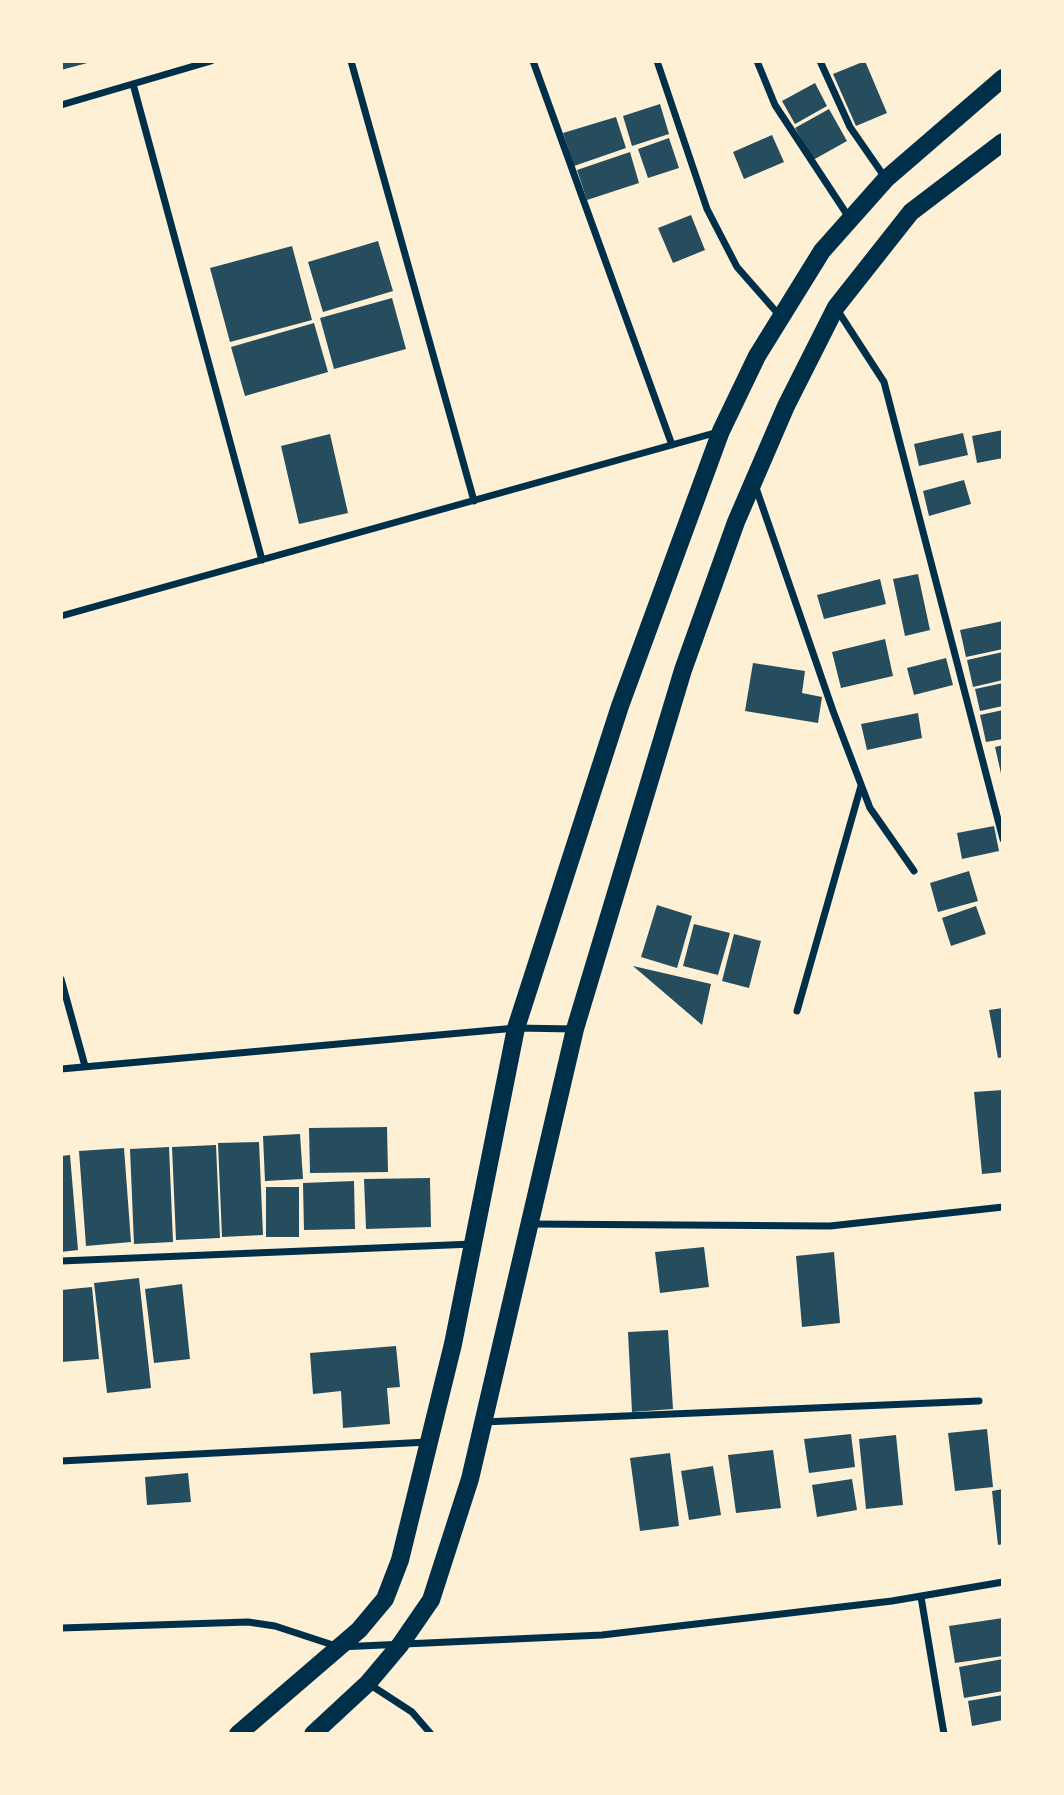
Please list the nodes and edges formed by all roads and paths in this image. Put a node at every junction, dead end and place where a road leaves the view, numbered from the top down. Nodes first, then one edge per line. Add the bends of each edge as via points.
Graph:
1 (211, 61) edge
2 (351, 61) edge
3 (533, 61) edge
4 (657, 61) edge
5 (757, 61) edge
6 (820, 61) edge
7 (1003, 78) edge
8 (132, 84) junction
9 (61, 105) edge
10 (1003, 142) edge
11 (886, 178) junction
12 (850, 220) junction
13 (836, 307) junction
14 (782, 317) junction
15 (721, 431) junction
16 (672, 445) junction
17 (753, 482) junction
18 (474, 501) junction
19 (262, 560) junction
20 (61, 616) edge
21 (862, 786) junction
22 (1003, 839) edge
23 (914, 871) dead end
24 (61, 979) edge
25 (797, 1011) dead end
26 (516, 1028) junction
27 (575, 1029) junction
28 (85, 1066) junction
29 (61, 1069) edge
30 (1003, 1207) edge
31 (529, 1224) junction
32 (473, 1244) junction
33 (61, 1261) edge
34 (979, 1401) dead end
35 (483, 1422) junction
36 (429, 1443) junction
37 (61, 1461) edge
38 (1003, 1582) edge
39 (921, 1597) junction
40 (61, 1629) edge
41 (400, 1645) junction
42 (339, 1647) junction
43 (368, 1684) junction
44 (238, 1734) edge
45 (313, 1734) edge
46 (430, 1734) edge
47 (944, 1734) edge

1 - 8 street
2 - 18 street
3 - 16 street
4 - 14 street via 707,209 737,267
5 - 12 street via 775,104
6 - 11 street via 850,127
7 - 11 main road
8 - 9 street
8 - 19 street
10 - 13 main road via 912,212
11 - 12 main road
12 - 14 main road via 822,251
13 - 17 main road
13 - 22 street via 884,382
14 - 15 main road via 757,356
15 - 16 street
15 - 26 main road via 620,706
16 - 18 street
17 - 21 street
17 - 27 main road via 683,670
18 - 19 street
19 - 20 street
21 - 23 street via 870,808
21 - 25 street
24 - 28 street
26 - 27 street
26 - 28 street
26 - 32 main road
27 - 31 main road
28 - 29 street
30 - 31 street via 830,1226
31 - 35 main road
32 - 33 street
32 - 36 main road
34 - 35 street
35 - 41 main road via 470,1479 430,1600
36 - 37 street
36 - 42 main road via 400,1560 385,1599
38 - 39 street
39 - 41 street via 603,1635
39 - 47 street
40 - 42 street via 248,1622
41 - 42 street
41 - 43 main road
42 - 44 main road
43 - 45 main road
43 - 46 street via 412,1712

